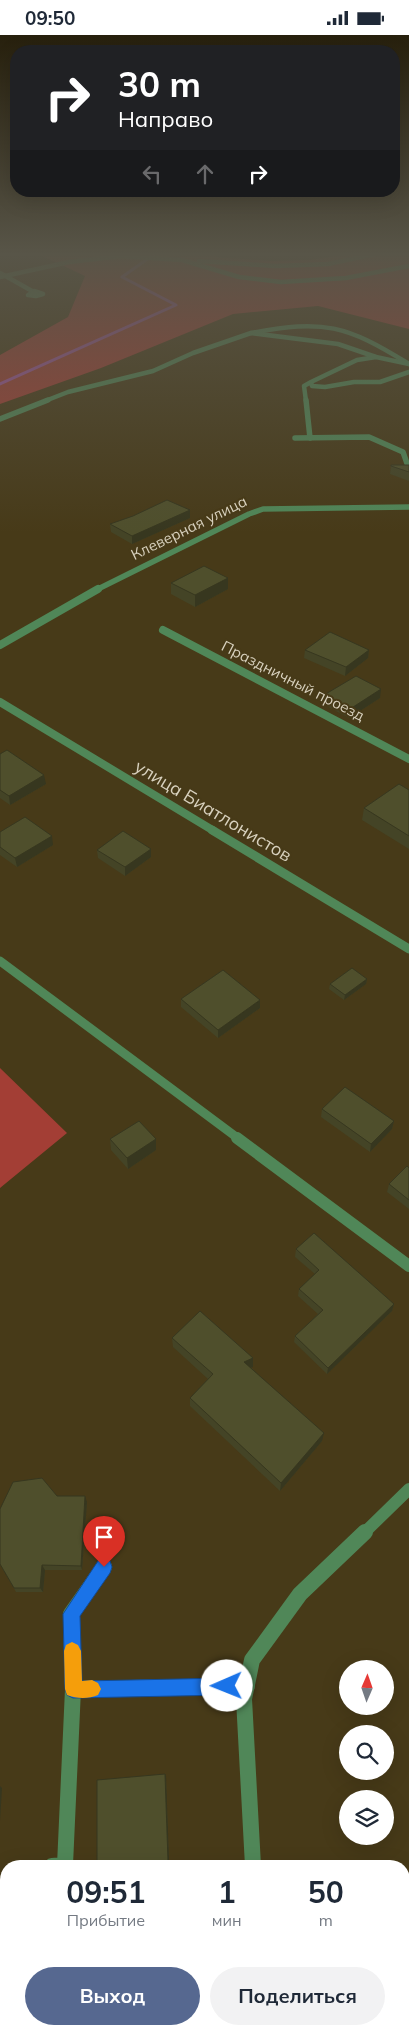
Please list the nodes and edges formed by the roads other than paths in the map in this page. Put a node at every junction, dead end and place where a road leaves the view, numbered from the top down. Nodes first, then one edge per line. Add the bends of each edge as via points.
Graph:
1 (212, 346) edge
2 (345, 346) edge
3 (383, 346) edge
4 (376, 357) junction
5 (409, 364) edge
6 (409, 373) edge
7 (311, 382) junction
8 (0, 419) edge
9 (310, 437) junction
10 (295, 438) dead end
11 (409, 469) edge
12 (409, 507) edge
13 (163, 630) dead end
14 (0, 645) edge
15 (0, 701) edge
16 (409, 759) edge
17 (409, 949) edge
18 (0, 961) edge
19 (409, 1266) edge
20 (409, 1489) edge
21 (104, 1567) dead end
22 (247, 1686) junction
23 (73, 1689) junction
24 (64, 1860) edge
25 (253, 1860) edge

1 - 8 street via 153,371 68,392
2 - 4 street
3 - 5 street
4 - 5 street
4 - 7 street via 357,360
6 - 7 street via 380,382 325,387 312,386
7 - 9 street via 304,386
9 - 10 street
9 - 11 street via 369,437 403,452
12 - 14 street, Клеверная улица via 264,509 249,514 115,579
13 - 16 street, Праздничный проезд
15 - 17 street, улица Биатлонистов
18 - 19 street
20 - 22 street via 300,1594 252,1660
21 - 23 street via 71,1614
22 - 23 street
22 - 25 street via 244,1699
23 - 24 street

